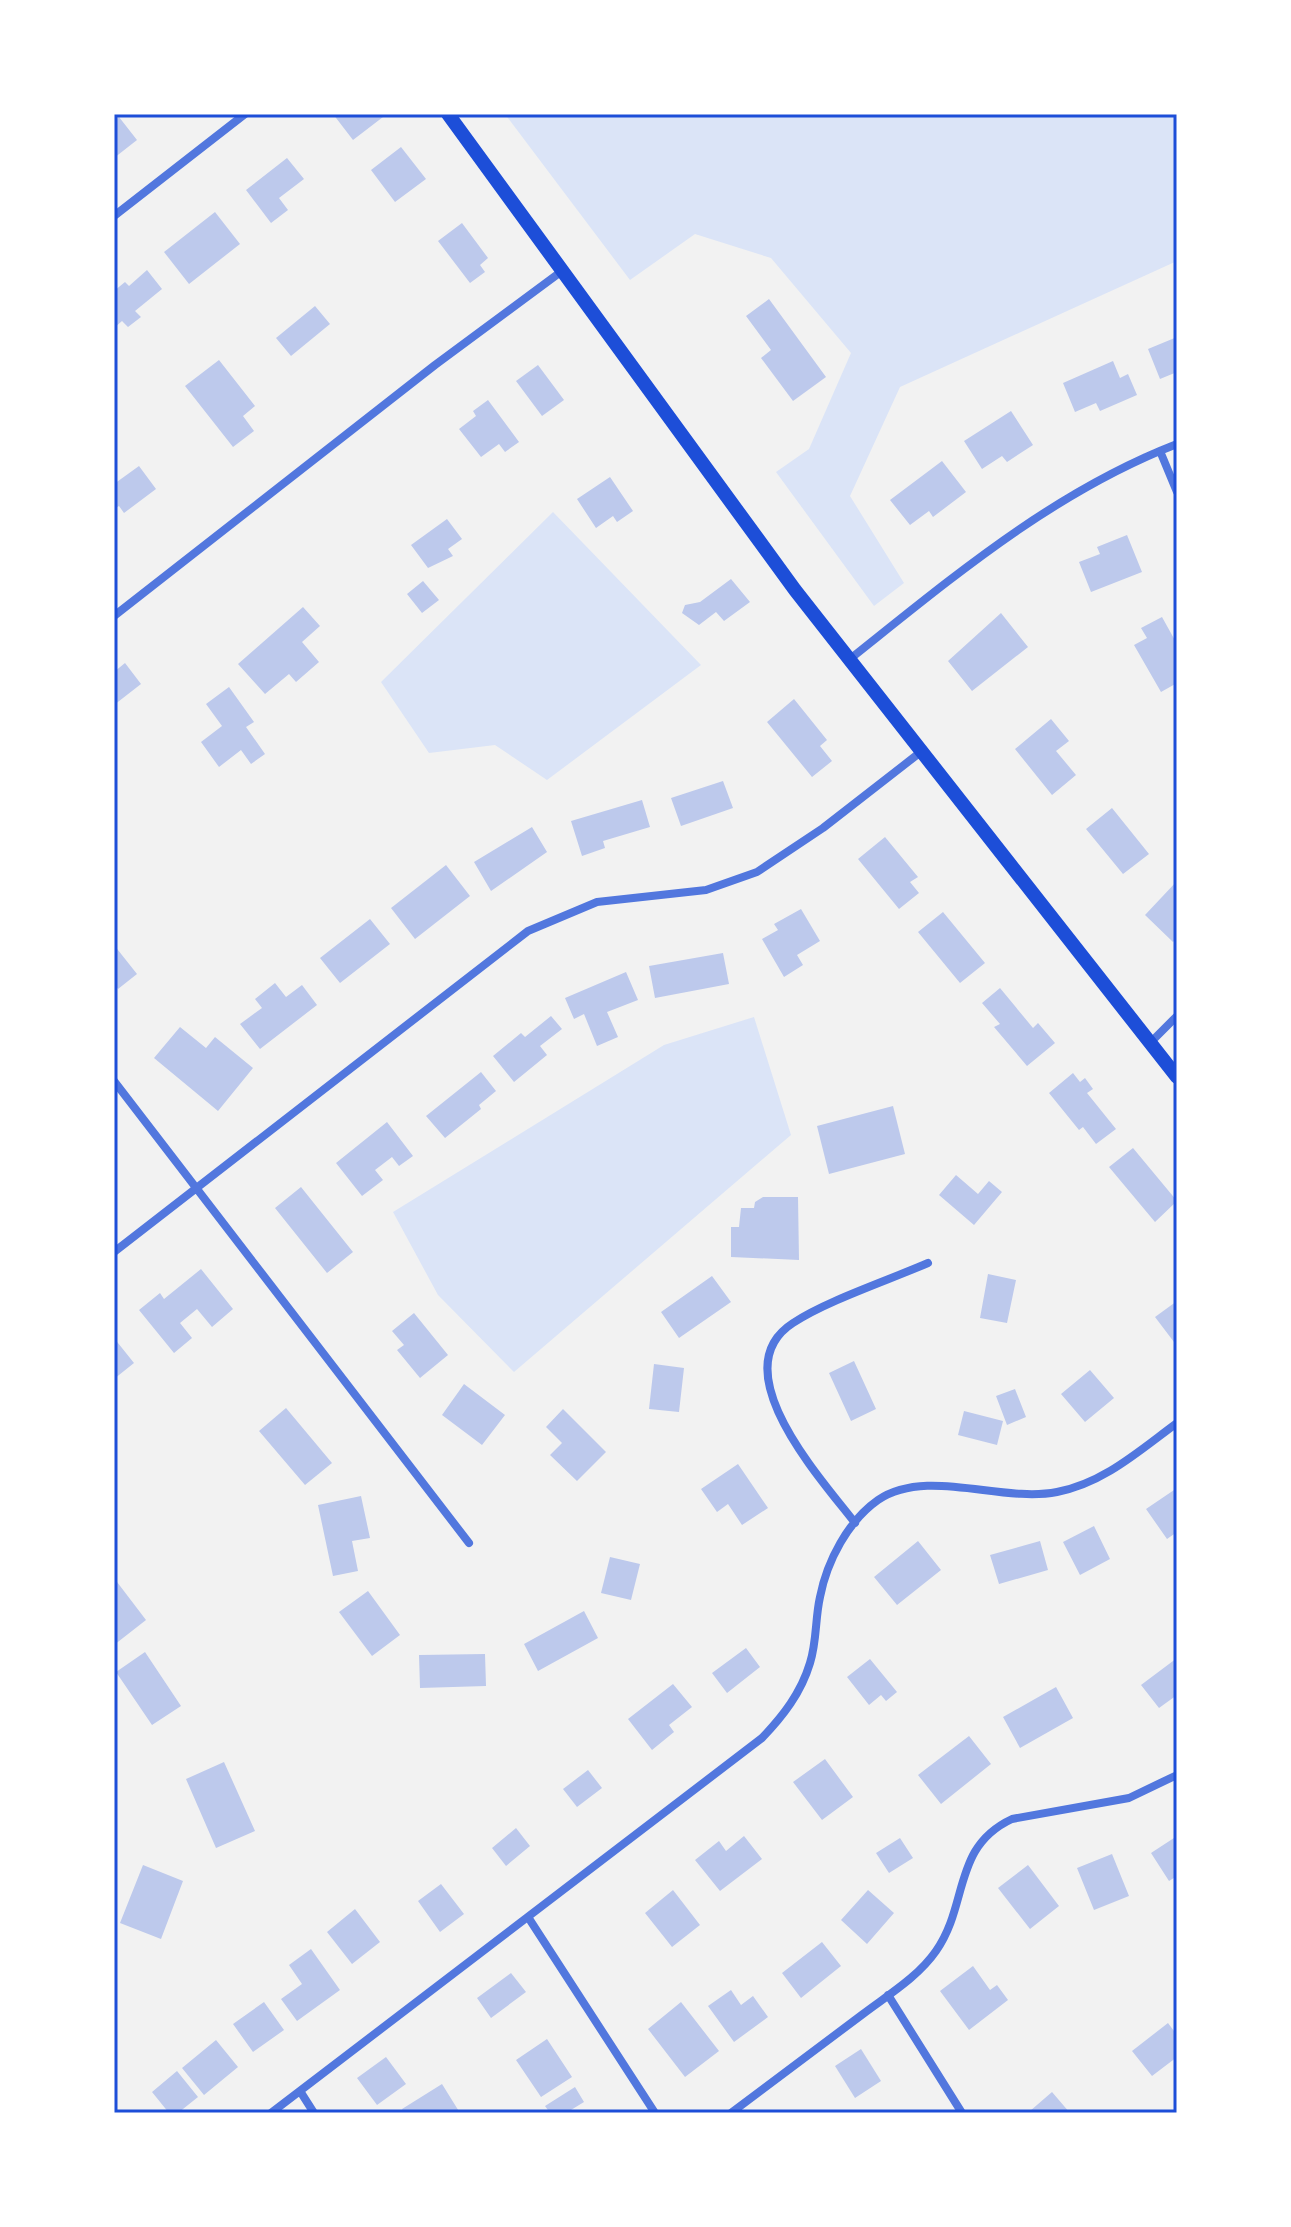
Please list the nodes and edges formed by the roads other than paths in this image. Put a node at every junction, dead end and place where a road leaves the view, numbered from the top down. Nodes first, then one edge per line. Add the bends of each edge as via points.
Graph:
1 (245, 114) edge
2 (448, 114) edge
3 (697, 114) edge
4 (720, 114) edge
5 (114, 216) edge
6 (562, 271) junction
7 (1177, 444) edge
8 (1160, 451) junction
9 (1177, 492) edge
10 (114, 616) edge
11 (850, 659) junction
12 (922, 751) junction
13 (1177, 1016) edge
14 (1150, 1043) junction
15 (1177, 1077) edge
16 (114, 1081) edge
17 (197, 1187) junction
18 (114, 1252) edge
19 (928, 1263) dead end
20 (1177, 1423) edge
21 (855, 1523) junction
22 (469, 1543) dead end
23 (1177, 1775) edge
24 (528, 1917) junction
25 (888, 1995) junction
26 (300, 2091) junction
27 (271, 2113) edge
28 (314, 2113) edge
29 (655, 2113) edge
30 (731, 2113) edge
31 (962, 2113) edge

1 - 5 street
2 - 6 main road
3 - 4 lane
6 - 10 street
6 - 11 main road
7 - 8 street
8 - 9 street
8 - 11 street via 1039,514
11 - 12 main road
12 - 14 main road
12 - 17 street via 757,872 706,890 597,902 528,931
13 - 14 street
14 - 15 main road
16 - 17 street
17 - 18 street
17 - 22 street
19 - 21 street via 794,1322 771,1355 768,1374 777,1415
20 - 21 street via 1111,1471 1079,1487 1025,1496 928,1486 879,1499
21 - 24 street via 827,1571 810,1664 782,1717 762,1738
23 - 25 street via 1129,1798 1012,1819 995,1827 970,1858 938,1948 925,1966
24 - 26 street
24 - 29 street
25 - 30 street
25 - 31 street
26 - 27 street
26 - 28 street

